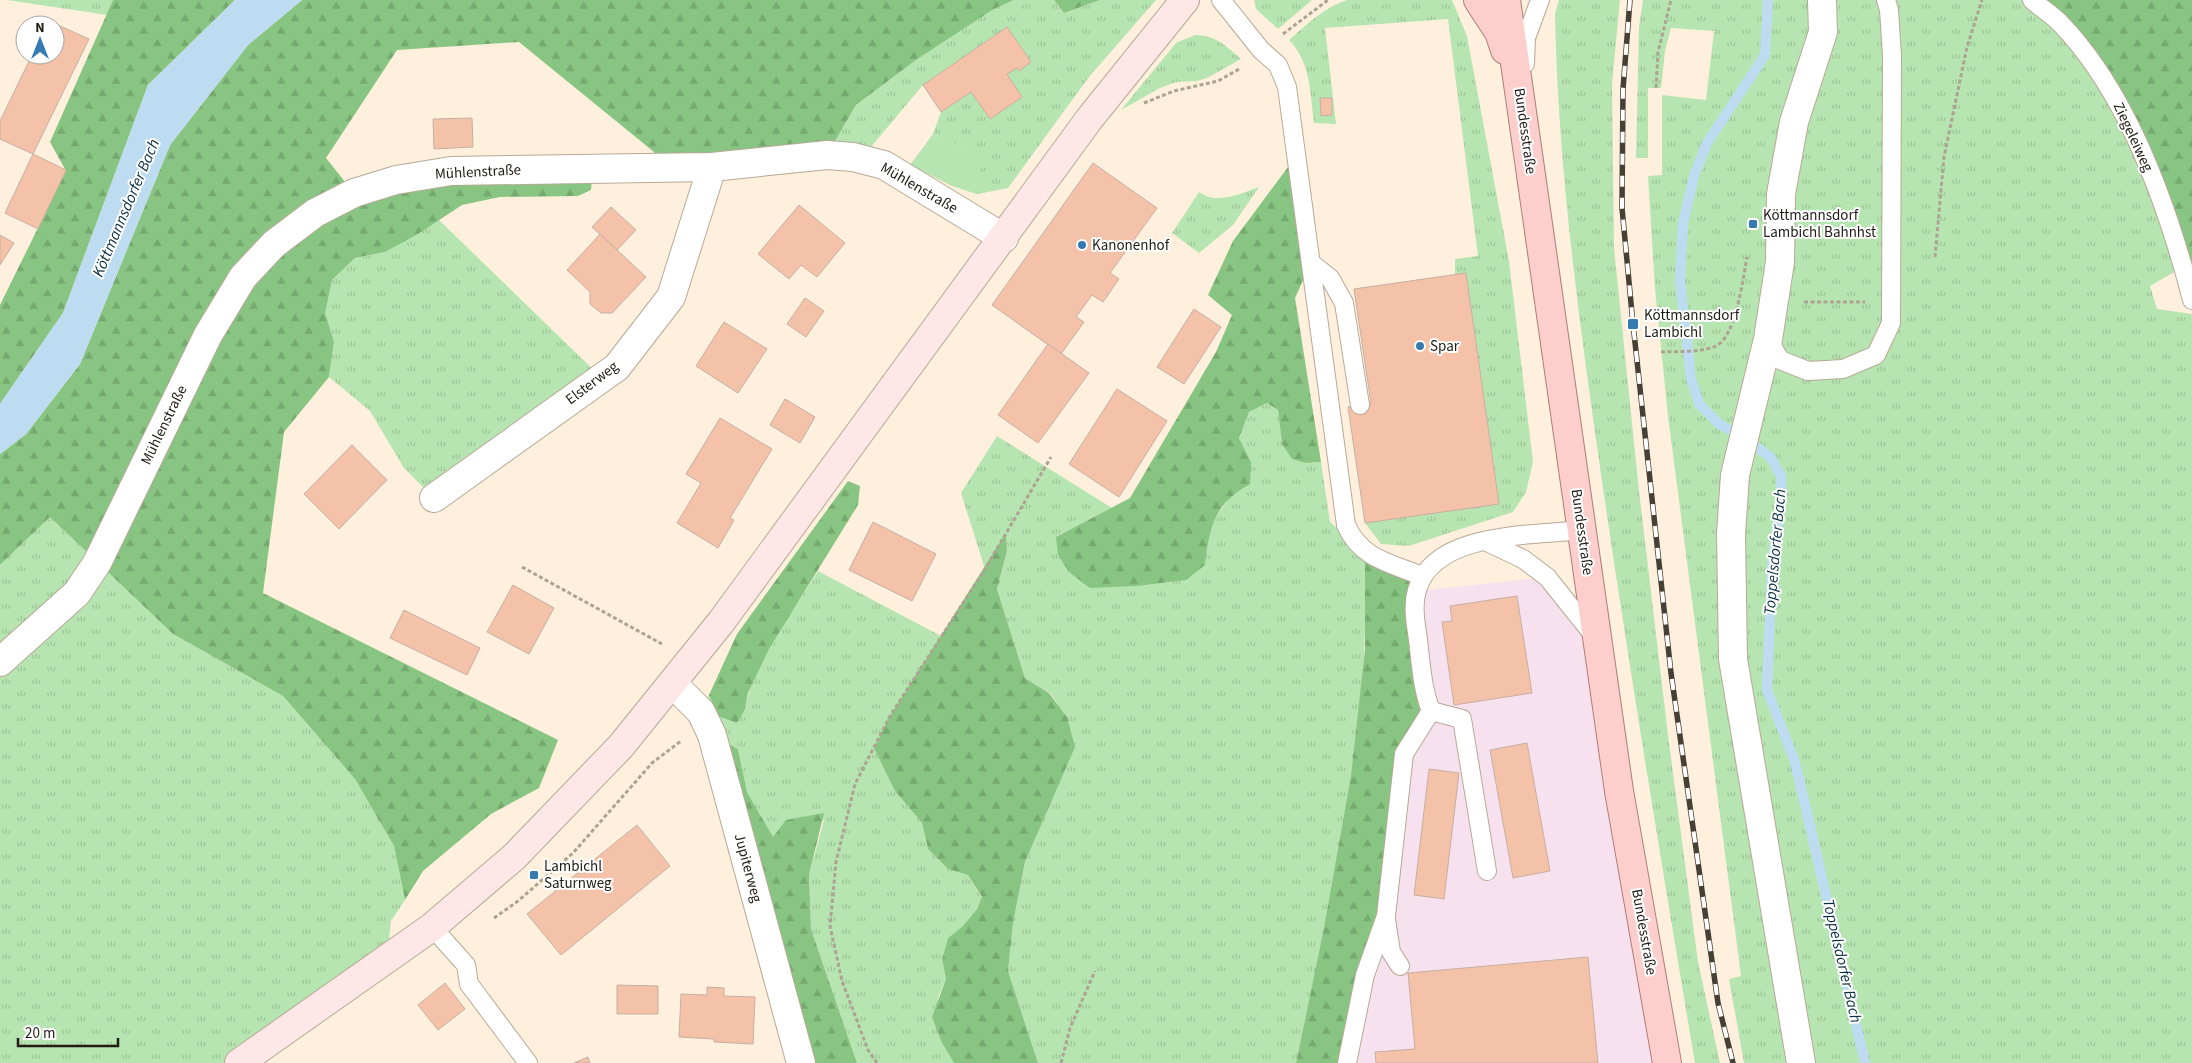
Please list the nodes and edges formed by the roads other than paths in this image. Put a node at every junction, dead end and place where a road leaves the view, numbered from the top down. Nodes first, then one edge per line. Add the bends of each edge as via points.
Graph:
1 (1185, 0) edge
2 (1221, 0) edge
3 (1478, 0) edge
4 (1506, 0) edge
5 (1540, 0) edge
6 (1822, 0) edge
7 (1886, 0) edge
8 (2032, 0) edge
9 (1522, 107) junction
10 (712, 167) junction
11 (1004, 238) junction
12 (1311, 263) junction
13 (2192, 300) edge
14 (1768, 339) junction
15 (1360, 405) dead end
16 (434, 498) dead end
17 (1582, 530) junction
18 (1485, 540) junction
19 (1422, 576) junction
20 (1596, 638) junction
21 (0, 662) edge
22 (673, 684) junction
23 (1430, 711) junction
24 (1487, 871) dead end
25 (1386, 916) junction
26 (432, 927) junction
27 (1400, 966) dead end
28 (239, 1063) edge
29 (528, 1063) edge
30 (801, 1063) edge
31 (1347, 1063) edge
32 (1668, 1063) edge
33 (1801, 1063) edge

1 - 11 main road via 1090,118
2 - 12 lane via 1261,50 1278,65 1287,87
3 - 9 main road via 1499,32
4 - 9 main road, Bundesstraße
5 - 9 lane via 1526,38
6 - 14 street via 1824,32 1794,122 1781,194 1780,262
7 - 14 lane via 1892,56 1891,323 1876,355 1843,369 1808,371 1780,360
8 - 13 lane, Ziegeleiweg via 2077,42 2119,103 2169,219
9 - 17 main road, Bundesstraße
10 - 11 street, Mühlenstraße via 827,156 853,157 884,166
10 - 16 street, Elsterweg via 671,297 617,366
10 - 21 street, Mühlenstraße via 451,171 396,180 354,193 315,213 274,244 243,276 208,335 97,563 77,593
11 - 22 main road
12 - 15 lane via 1330,278 1344,303
12 - 19 lane via 1346,525 1353,541 1365,553
14 - 33 street via 1735,475 1731,534 1734,659
17 - 18 lane
17 - 20 main road, Bundesstraße
18 - 19 lane via 1450,550
18 - 20 lane via 1523,559 1547,577
19 - 23 lane via 1414,612 1424,694
20 - 32 main road, Bundesstraße via 1619,791
22 - 26 main road via 562,809 514,857
22 - 30 street, Jupiterweg via 701,712 712,735
23 - 24 lane via 1462,719
23 - 25 lane via 1404,754
25 - 27 lane via 1391,952
25 - 31 lane via 1365,975
26 - 28 main road
26 - 29 lane via 466,965 469,984

